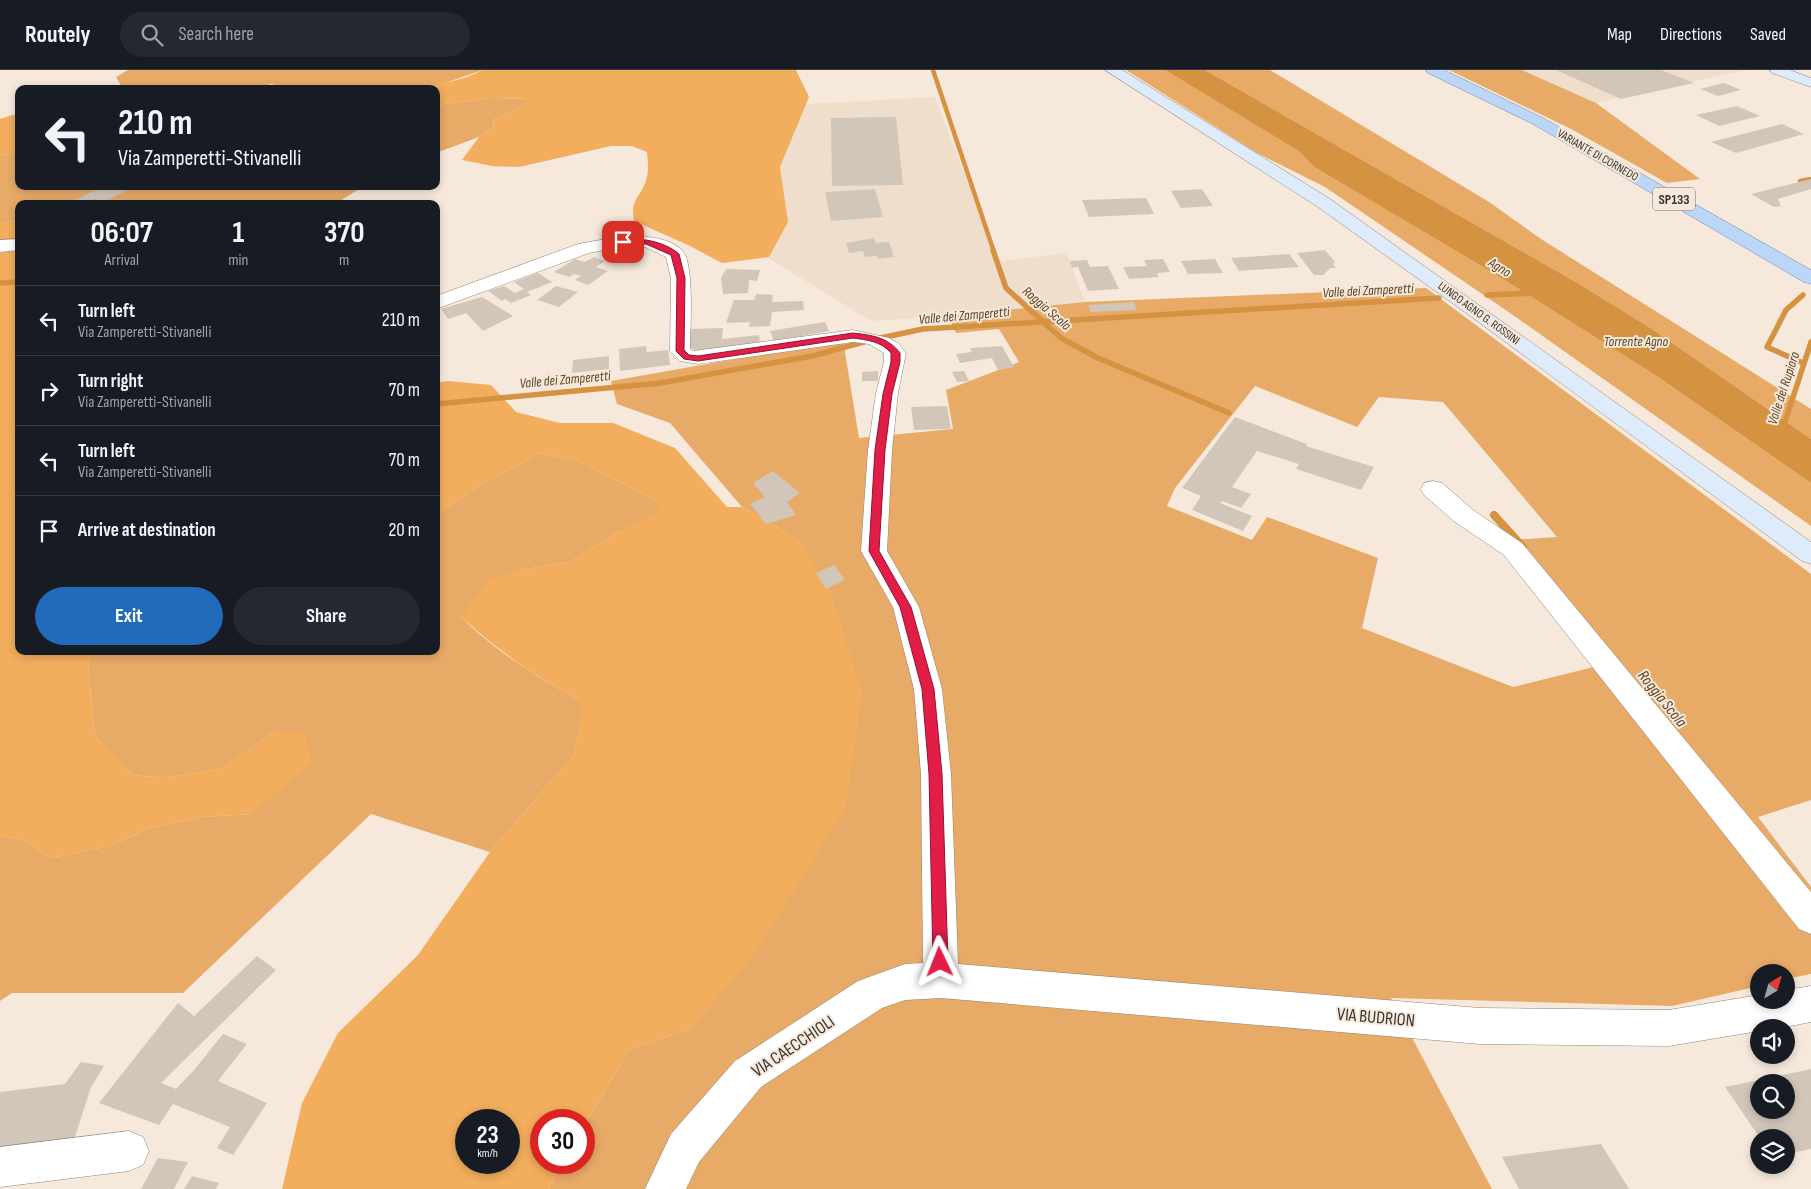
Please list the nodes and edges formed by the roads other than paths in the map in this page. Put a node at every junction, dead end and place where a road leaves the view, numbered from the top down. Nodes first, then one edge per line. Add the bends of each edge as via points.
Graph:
1 (1112, 70) edge
2 (1433, 70) edge
3 (1777, 70) edge
4 (1811, 82) edge
5 (15, 244) edge
6 (0, 246) edge
7 (1811, 278) edge
8 (440, 302) edge
9 (1432, 489) dead end
10 (1811, 555) edge
11 (1811, 918) edge
12 (941, 980) junction
13 (1811, 1004) edge
14 (129, 1151) dead end
15 (0, 1167) edge
16 (665, 1189) edge

1 - 10 main road, LUNGO AGNO G. ROSSINI via 1324,203
2 - 7 main road, VARIANTE DI CORNEDO / SP133 via 1538,121
3 - 4 main road
5 - 6 street
8 - 12 street via 585,248 647,242 675,254 681,278 680,351 687,357 853,336 874,338 896,353 880,450 874,551 906,607 928,689 936,774
9 - 11 street via 1464,516 1513,549
12 - 13 street, VIA BUDRION via 1480,1026 1669,1028
12 - 16 street, VIA CAECCHIOLI via 905,982 871,994 748,1074 685,1148
14 - 15 street

